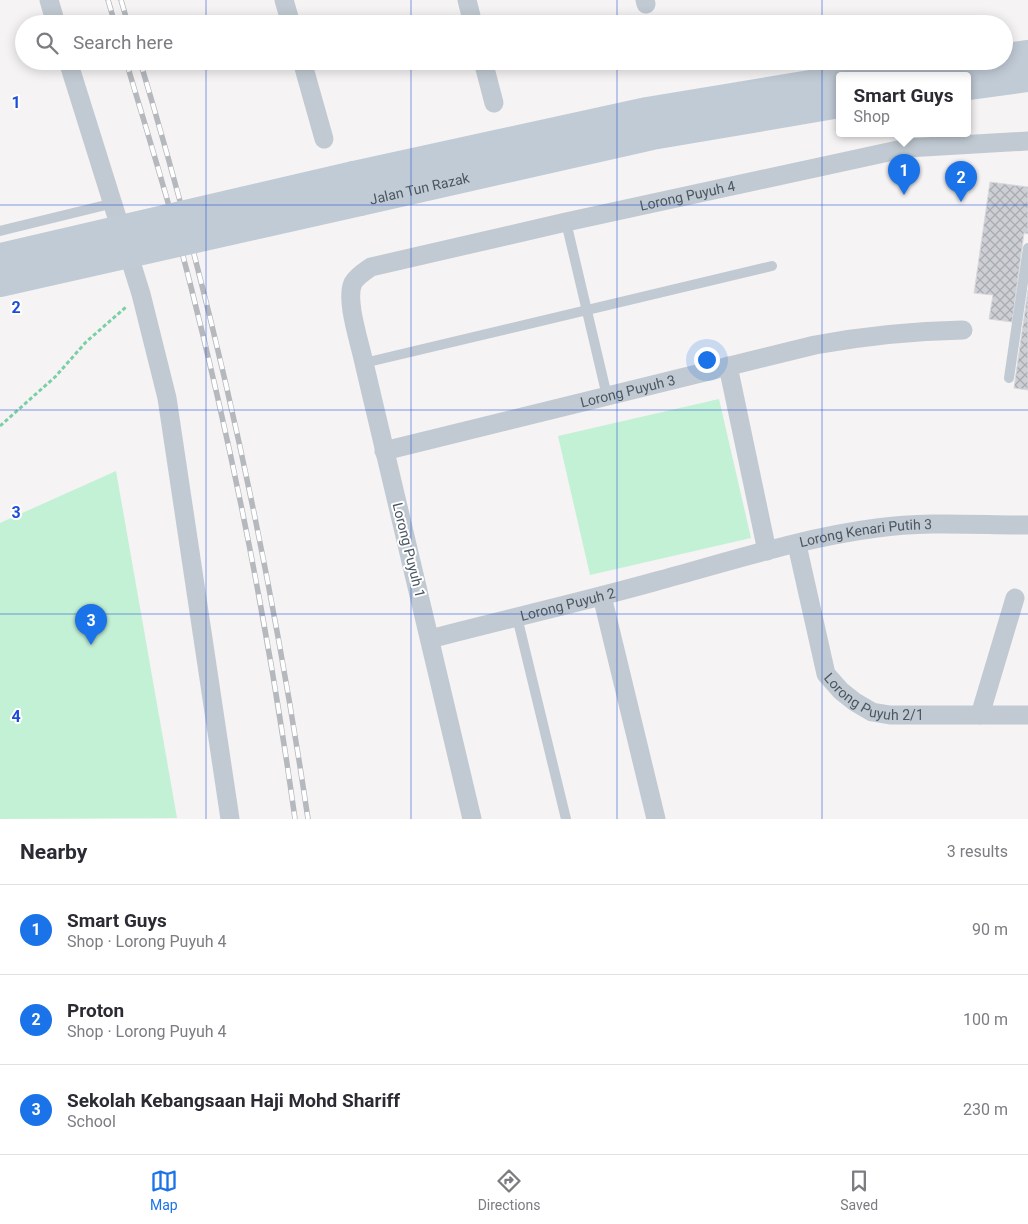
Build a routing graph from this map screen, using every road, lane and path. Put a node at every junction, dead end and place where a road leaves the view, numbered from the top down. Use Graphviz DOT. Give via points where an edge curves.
graph roads {
  1 [pos="49,0"];
  2 [pos="284,0"];
  3 [pos="467,0"];
  4 [pos="53,15"];
  5 [pos="288,15"];
  6 [pos="471,15"];
  7 [pos="1028,54"];
  8 [pos="1013,56"];
  9 [pos="71,70"];
  10 [pos="305,70"];
  11 [pos="485,70"];
  12 [pos="907,70"];
  13 [pos="893,72"];
  14 [pos="1028,78"];
  15 [pos="836,80"];
  16 [pos="971,86"];
  17 [pos="494,103"];
  18 [pos="836,105"];
  19 [pos="324,140"];
  20 [pos="1028,141"];
  21 [pos="114,203"];
  22 [pos="566,222"];
  23 [pos="0,231"];
  24 [pos="1028,248"];
  25 [pos="0,257"];
  26 [pos="772,266"];
  27 [pos="354,281"];
  28 [pos="0,283"];
  29 [pos="141,294"];
  30 [pos="586,310"];
  31 [pos="964,330"];
  32 [pos="364,362"];
  33 [pos="728,366"];
  34 [pos="1009,378"];
  35 [pos="608,396"];
  36 [pos="0,426"];
  37 [pos="384,451"];
  38 [pos="1028,525"];
  39 [pos="797,544"];
  40 [pos="767,551"];
  41 [pos="706,567"];
  42 [pos="602,596"];
  43 [pos="1015,598"];
  44 [pos="517,616"];
  45 [pos="430,638"];
  46 [pos="980,715"];
  47 [pos="1028,715"];
  48 [pos="230,819"];
  49 [pos="472,819"];
  50 [pos="566,819"];
  51 [pos="656,819"];
  1 -- 4 [label="street"];
  2 -- 5 [label="street"];
  3 -- 6 [label="street"];
  7 -- 8 [label="main road"];
  9 -- 21 [label="street"];
  10 -- 19 [label="street"];
  11 -- 17 [label="street"];
  12 -- 13 [label="main road"];
  14 -- 16 [label="main road"];
  15 -- 25 [label="main road, Jalan Tun Razak, bridge" via="647,111"];
  18 -- 28 [label="main road, Jalan Tun Razak, bridge" via="652,136"];
  20 -- 22 [label="street, Lorong Puyuh 4" via="907,148"];
  21 -- 23 [label="lane"];
  21 -- 29 [label="street"];
  22 -- 27 [label="street, Lorong Puyuh 4" via="370,267"];
  22 -- 30 [label="lane"];
  24 -- 34 [label="lane"];
  26 -- 30 [label="lane"];
  27 -- 32 [label="street, Lorong Puyuh 1" via="350,292"];
  29 -- 36 [label="path" via="86,342 55,377"];
  29 -- 48 [label="street" via="167,398"];
  30 -- 32 [label="lane"];
  30 -- 35 [label="lane"];
  31 -- 33 [label="street, Lorong Puyuh 3" via="857,337"];
  32 -- 37 [label="street, Lorong Puyuh 1"];
  33 -- 35 [label="street, Lorong Puyuh 3"];
  33 -- 40 [label="street"];
  35 -- 37 [label="street, Lorong Puyuh 3"];
  37 -- 45 [label="street, Lorong Puyuh 1"];
  38 -- 39 [label="street, Lorong Kenari Putih 3" via="877,528"];
  39 -- 40 [label="street, Lorong Kenari Putih 3"];
  39 -- 46 [label="street, Lorong Puyuh 2/1" via="826,674 841,692 872,712 890,715"];
  40 -- 41 [label="street, Lorong Kenari Putih 3"];
  41 -- 42 [label="street, Lorong Puyuh 2"];
  42 -- 44 [label="street, Lorong Puyuh 2"];
  42 -- 51 [label="street"];
  43 -- 46 [label="street"];
  44 -- 45 [label="street, Lorong Puyuh 2"];
  44 -- 50 [label="lane"];
  45 -- 49 [label="street, Lorong Puyuh 1"];
  46 -- 47 [label="street, Lorong Puyuh 2/1"];
}
